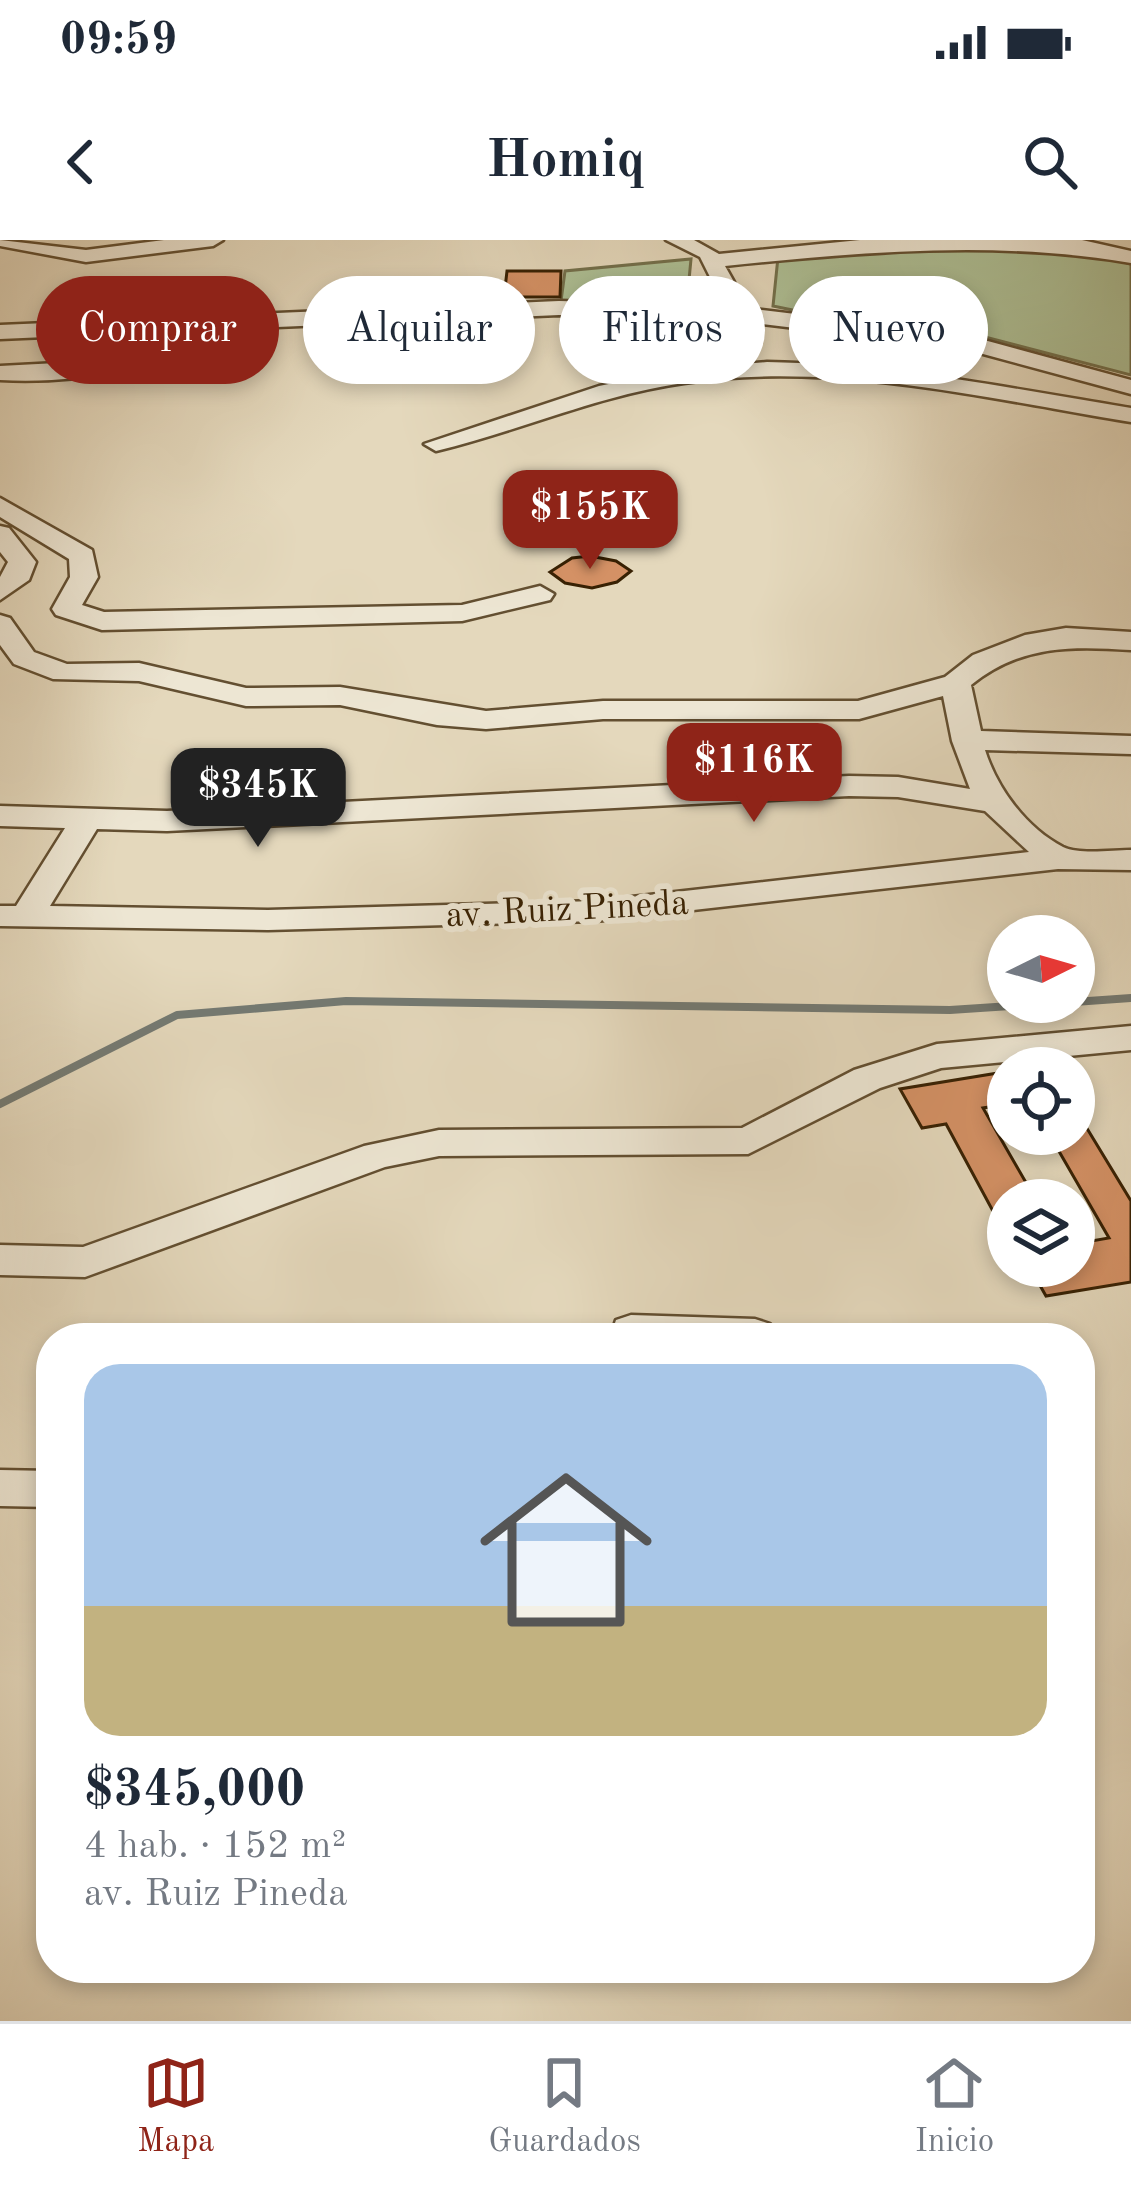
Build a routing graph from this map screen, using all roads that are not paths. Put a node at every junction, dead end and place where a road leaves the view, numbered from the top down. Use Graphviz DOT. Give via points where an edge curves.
graph roads {
  1 [pos="0,240"];
  2 [pos="213,240"];
  3 [pos="676,240"];
  4 [pos="1047,240"];
  5 [pos="1074,244"];
  6 [pos="1131,257"];
  7 [pos="712,260"];
  8 [pos="723,276"];
  9 [pos="559,308"];
  10 [pos="765,317"];
  11 [pos="279,323"];
  12 [pos="36,331"];
  13 [pos="0,332"];
  14 [pos="36,372"];
  15 [pos="0,373"];
  16 [pos="1131,387"];
  17 [pos="1131,415"];
  18 [pos="436,445"];
  19 [pos="0,506"];
  20 [pos="0,534"];
  21 [pos="0,592"];
  22 [pos="540,594"];
  23 [pos="0,624"];
  24 [pos="1131,641"];
  25 [pos="956,683"];
  26 [pos="967,741"];
  27 [pos="1131,746"];
  28 [pos="994,803"];
  29 [pos="0,816"];
  30 [pos="84,823"];
  31 [pos="1058,859"];
  32 [pos="1131,860"];
  33 [pos="13,917"];
  34 [pos="1131,1038"];
  35 [pos="0,1259"];
  36 [pos="0,1488"];
  37 [pos="36,1489"];
  1 -- 2 [label="street" via="86,256"];
  3 -- 7 [label="street"];
  4 -- 5 [label="street"];
  5 -- 6 [label="street"];
  5 -- 7 [label="street" via="882,244"];
  7 -- 8 [label="street"];
  9 -- 11 [label="street"];
  10 -- 16 [label="street" via="962,340"];
  12 -- 13 [label="street"];
  14 -- 15 [label="street"];
  17 -- 18 [label="street" via="945,381 762,369 635,386"];
  19 -- 22 [label="street" via="82,556 84,577 66,609 102,621 462,613"];
  20 -- 21 [label="street" via="22,562"];
  23 -- 25 [label="street" via="24,658 63,673 140,672 246,697 340,696 459,718 837,712"];
  24 -- 25 [label="street" via="1035,641 983,661"];
  25 -- 26 [label="street"];
  26 -- 27 [label="street"];
  26 -- 28 [label="street" via="972,770"];
  28 -- 30 [label="street" via="849,786"];
  28 -- 31 [label="street"];
  29 -- 30 [label="street"];
  30 -- 33 [label="street"];
  31 -- 32 [label="street, av. Ruiz Pineda"];
  31 -- 33 [label="street, av. Ruiz Pineda" via="596,911"];
  34 -- 35 [label="street" via="937,1056 867,1079 748,1141 439,1143 378,1155 85,1262"];
  36 -- 37 [label="street"];
}
